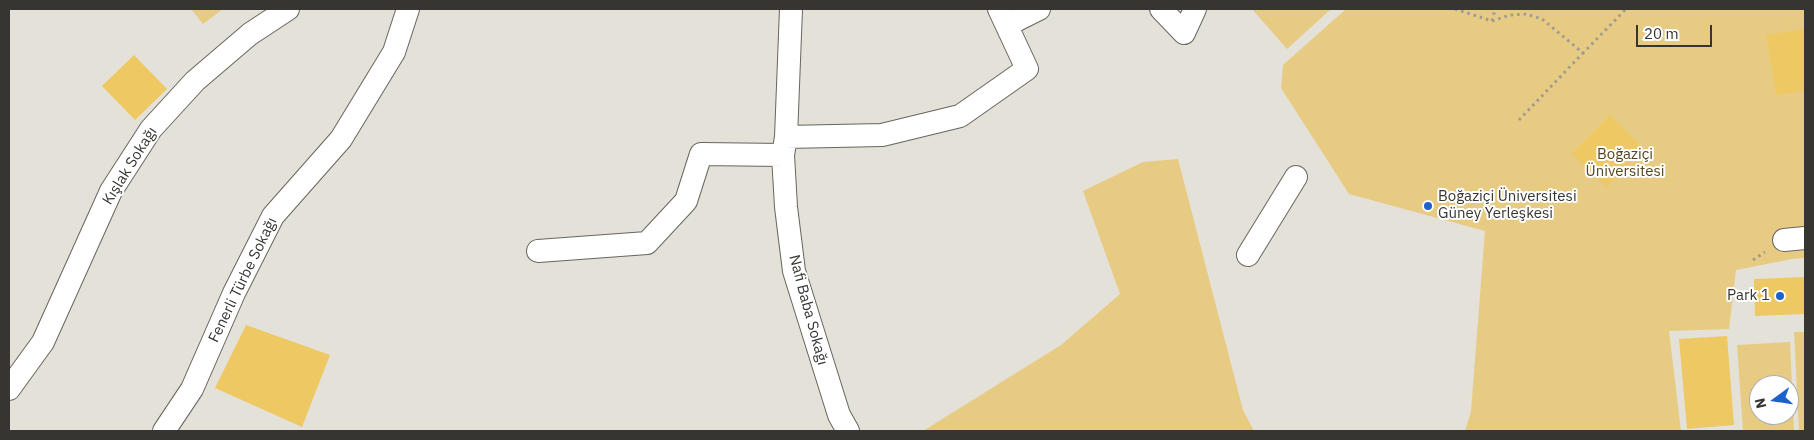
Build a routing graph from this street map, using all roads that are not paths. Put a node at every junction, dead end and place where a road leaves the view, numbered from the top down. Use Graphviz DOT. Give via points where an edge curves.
graph roads {
  1 [pos="288,9"];
  2 [pos="408,9"];
  3 [pos="791,9"];
  4 [pos="1039,9"];
  5 [pos="1161,9"];
  6 [pos="1195,9"];
  7 [pos="1003,17"];
  8 [pos="785,146"];
  9 [pos="1296,177"];
  10 [pos="538,251"];
  11 [pos="1248,255"];
  12 [pos="9,389"];
  13 [pos="164,431"];
  14 [pos="848,431"];
  1 -- 12 [label="street, Kışlak Sokağı" via="250,34 195,81 151,129 111,191 43,342"];
  2 -- 13 [label="street, Fenerli Türbe Sokağı" via="394,52 341,139 273,216 192,388"];
  3 -- 8 [label="street, Nafi Baba Sokağı"];
  4 -- 7 [label="street"];
  5 -- 6 [label="street" via="1184,34"];
  7 -- 8 [label="street" via="1027,69 960,116 882,135"];
  8 -- 10 [label="street" via="701,154 686,201 648,243"];
  8 -- 14 [label="street, Nafi Baba Sokağı" via="786,207 794,271 838,415"];
  9 -- 11 [label="street"];
}
